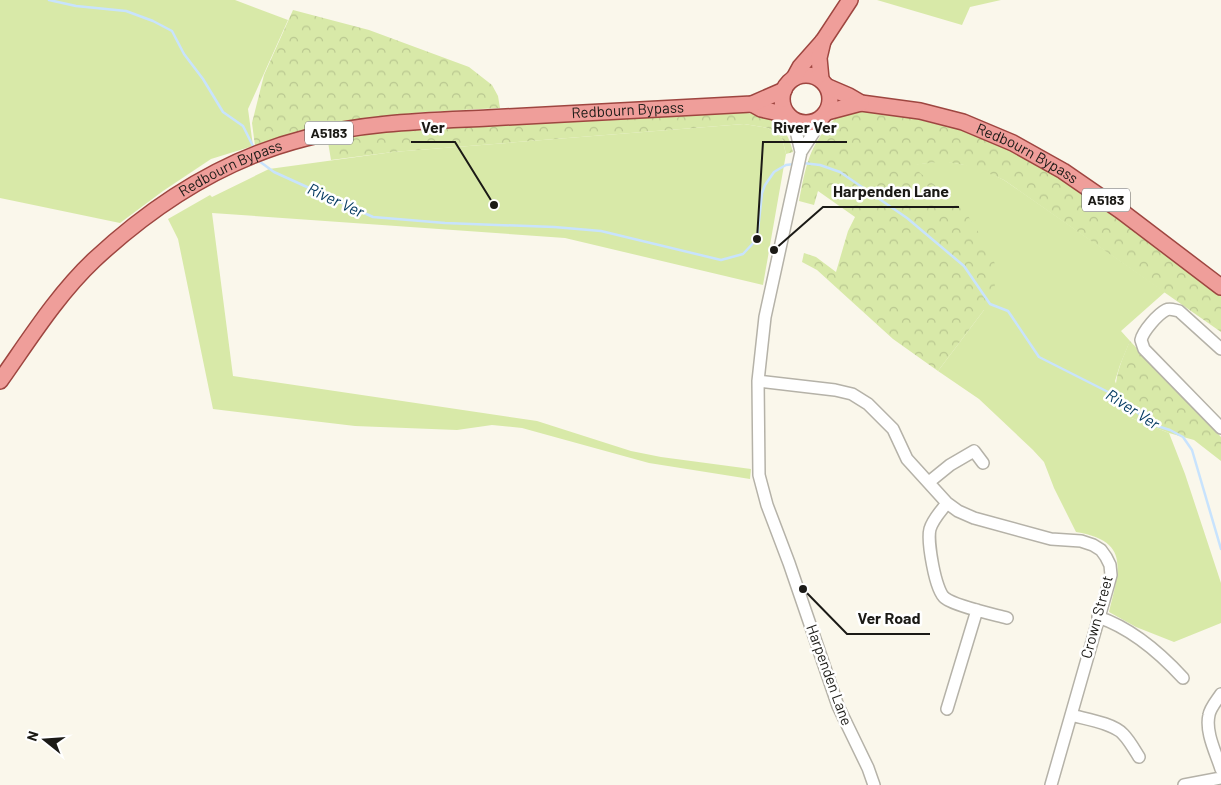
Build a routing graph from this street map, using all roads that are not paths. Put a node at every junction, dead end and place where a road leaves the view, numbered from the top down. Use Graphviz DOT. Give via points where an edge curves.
graph roads {
  1 [pos="850,0"];
  2 [pos="823,41"];
  3 [pos="794,78"];
  4 [pos="824,83"];
  5 [pos="784,90"];
  6 [pos="861,103"];
  7 [pos="752,104"];
  8 [pos="789,116"];
  9 [pos="822,116"];
  10 [pos="799,156"];
  11 [pos="1221,287"];
  12 [pos="1221,349"];
  13 [pos="0,381"];
  14 [pos="758,381"];
  15 [pos="1221,428"];
  16 [pos="983,463"];
  17 [pos="929,482"];
  18 [pos="947,503"];
  19 [pos="977,610"];
  20 [pos="1098,617"];
  21 [pos="1007,618"];
  22 [pos="1183,678"];
  23 [pos="1221,694"];
  24 [pos="947,709"];
  25 [pos="1071,715"];
  26 [pos="1139,757"];
  27 [pos="1221,769"];
  28 [pos="1221,778"];
  29 [pos="874,785"];
  30 [pos="1051,785"];
  31 [pos="1184,785"];
  1 -- 2 [label="main road"];
  2 -- 3 [label="main road"];
  2 -- 4 [label="main road" via="819,58"];
  3 -- 4 [label="main road" via="806,74"];
  3 -- 5 [label="main road"];
  4 -- 6 [label="main road, Redbourn Bypass / A5183"];
  4 -- 9 [label="main road" via="831,100"];
  5 -- 7 [label="main road, Redbourn Bypass / A5183"];
  5 -- 8 [label="main road" via="782,101"];
  6 -- 9 [label="main road, Redbourn Bypass / A5183"];
  6 -- 11 [label="main road, Redbourn Bypass / A5183" via="934,114 1013,143 1098,194"];
  7 -- 8 [label="main road, Redbourn Bypass / A5183"];
  7 -- 13 [label="main road, Redbourn Bypass / A5183" via="359,127 269,149 187,188 128,229 66,290"];
  8 -- 9 [label="main road" via="806,123"];
  8 -- 10 [label="street, Harpenden Lane" via="796,131"];
  9 -- 10 [label="street, Harpenden Lane"];
  10 -- 14 [label="street, Harpenden Lane" via="765,317"];
  12 -- 15 [label="street" via="1173,309 1164,311 1146,329 1141,340 1144,349"];
  14 -- 17 [label="street, Crown Street" via="852,394 868,404 893,429 907,459"];
  14 -- 29 [label="street, Harpenden Lane" via="759,474 767,505 838,706"];
  16 -- 17 [label="street" via="974,451"];
  17 -- 18 [label="street, Crown Street"];
  18 -- 19 [label="street" via="930,531 936,582 946,599"];
  18 -- 20 [label="street, Crown Street" via="974,518 1051,539 1085,542 1101,550 1110,565 1111,574"];
  19 -- 21 [label="street"];
  19 -- 24 [label="street"];
  20 -- 22 [label="street" via="1110,620 1153,649"];
  20 -- 25 [label="street, Crown Street"];
  23 -- 27 [label="street" via="1208,715 1208,730"];
  25 -- 26 [label="street" via="1118,730"];
  25 -- 30 [label="street, Crown Street"];
  28 -- 31 [label="street"];
}
